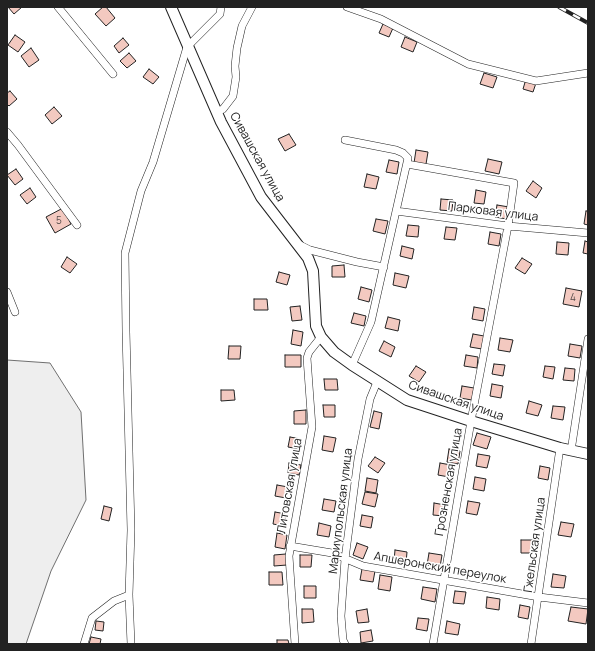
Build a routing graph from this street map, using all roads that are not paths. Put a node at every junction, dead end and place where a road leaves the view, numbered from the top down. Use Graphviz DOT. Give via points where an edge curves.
graph roads {
  1 [pos="58,7"];
  2 [pos="171,7"];
  3 [pos="221,7"];
  4 [pos="252,7"];
  5 [pos="351,8"];
  6 [pos="66,10"];
  7 [pos="187,46"];
  8 [pos="588,73"];
  9 [pos="113,74"];
  10 [pos="217,112"];
  11 [pos="7,132"];
  12 [pos="345,140"];
  13 [pos="407,164"];
  14 [pos="396,211"];
  15 [pos="77,225"];
  16 [pos="508,226"];
  17 [pos="588,233"];
  18 [pos="298,244"];
  19 [pos="384,267"];
  20 [pos="7,292"];
  21 [pos="15,312"];
  22 [pos="320,337"];
  23 [pos="588,339"];
  24 [pos="352,365"];
  25 [pos="377,382"];
  26 [pos="471,421"];
  27 [pos="560,448"];
  28 [pos="571,451"];
  29 [pos="588,454"];
  30 [pos="290,546"];
  31 [pos="345,559"];
  32 [pos="444,580"];
  33 [pos="129,595"];
  34 [pos="539,597"];
  35 [pos="588,603"];
  36 [pos="84,644"];
  37 [pos="130,644"];
  38 [pos="294,644"];
  39 [pos="345,644"];
  40 [pos="433,644"];
  41 [pos="531,644"];
  1 -- 6 [label="street"];
  2 -- 7 [label="street, Сивашская улица"];
  3 -- 7 [label="street" via="220,14"];
  4 -- 10 [label="street" via="242,26 237,48 233,96 223,109"];
  5 -- 8 [label="street" via="381,19 468,64 536,80"];
  6 -- 9 [label="street"];
  7 -- 10 [label="street, Сивашская улица"];
  7 -- 33 [label="street" via="153,162 141,191 125,253 131,530"];
  10 -- 18 [label="street, Сивашская улица" via="262,197"];
  11 -- 15 [label="street"];
  12 -- 13 [label="street" via="396,150 408,158"];
  13 -- 14 [label="street"];
  13 -- 16 [label="street, Грозненская улица" via="514,183"];
  14 -- 16 [label="street, Парковая улица"];
  14 -- 19 [label="street"];
  16 -- 17 [label="street, Парковая улица"];
  16 -- 26 [label="street, Грозненская улица"];
  18 -- 19 [label="street" via="310,250"];
  18 -- 22 [label="street, Сивашская улица" via="313,271 316,326"];
  19 -- 24 [label="street" via="371,322"];
  20 -- 21 [label="street"];
  22 -- 24 [label="street, Сивашская улица" via="334,352"];
  22 -- 30 [label="street, Литовская улица" via="307,358 312,427"];
  23 -- 28 [label="street"];
  24 -- 25 [label="street, Сивашская улица"];
  25 -- 26 [label="street, Сивашская улица" via="407,400"];
  25 -- 31 [label="street, Мариупольская улица" via="370,399 359,452"];
  26 -- 27 [label="street, Сивашская улица"];
  26 -- 32 [label="street, Грозненская улица"];
  27 -- 28 [label="street, Сивашская улица"];
  27 -- 34 [label="street, Гжельская улица"];
  28 -- 29 [label="street, Сивашская улица"];
  30 -- 31 [label="street, Апшеронский переулок" via="332,553"];
  30 -- 38 [label="street, Литовская улица"];
  31 -- 32 [label="street, Апшеронский переулок" via="363,566"];
  31 -- 39 [label="street, Мариупольская улица" via="341,616"];
  32 -- 34 [label="street, Апшеронский переулок"];
  32 -- 40 [label="street, Грозненская улица"];
  33 -- 36 [label="street" via="114,601 92,618"];
  33 -- 37 [label="street"];
  34 -- 35 [label="street, Апшеронский переулок"];
  34 -- 41 [label="street, Гжельская улица"];
}
